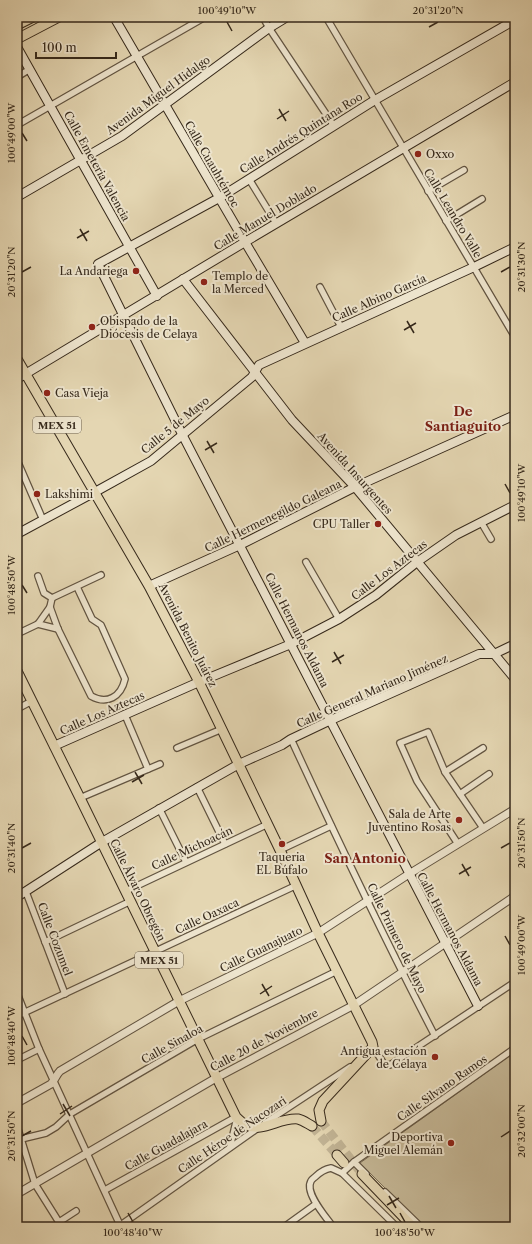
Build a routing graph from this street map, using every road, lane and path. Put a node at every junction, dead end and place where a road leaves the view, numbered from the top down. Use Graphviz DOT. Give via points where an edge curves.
graph roads {
  1 [pos="33,17"];
  2 [pos="59,17"];
  3 [pos="114,17"];
  4 [pos="205,17"];
  5 [pos="263,17"];
  6 [pos="287,17"];
  7 [pos="326,17"];
  8 [pos="515,20"];
  9 [pos="17,25"];
  10 [pos="269,28"];
  11 [pos="17,39"];
  12 [pos="17,47"];
  13 [pos="136,57"];
  14 [pos="30,69"];
  15 [pos="17,77"];
  16 [pos="515,82"];
  17 [pos="375,100"];
  18 [pos="164,105"];
  19 [pos="51,106"];
  20 [pos="17,125"];
  21 [pos="334,126"];
  22 [pos="403,148"];
  23 [pos="80,160"];
  24 [pos="464,170"];
  25 [pos="249,179"];
  26 [pos="428,191"];
  27 [pos="17,197"];
  28 [pos="219,198"];
  29 [pos="482,199"];
  30 [pos="446,221"];
  31 [pos="276,223"];
  32 [pos="245,242"];
  33 [pos="515,247"];
  34 [pos="129,248"];
  35 [pos="98,264"];
  36 [pos="474,267"];
  37 [pos="183,279"];
  38 [pos="320,287"];
  39 [pos="157,296"];
  40 [pos="123,315"];
  41 [pos="341,327"];
  42 [pos="515,337"];
  43 [pos="305,343"];
  44 [pos="17,358"];
  45 [pos="255,371"];
  46 [pos="27,374"];
  47 [pos="17,379"];
  48 [pos="515,415"];
  49 [pos="182,434"];
  50 [pos="17,460"];
  51 [pos="19,470"];
  52 [pos="355,488"];
  53 [pos="96,492"];
  54 [pos="515,505"];
  55 [pos="43,520"];
  56 [pos="481,522"];
  57 [pos="17,534"];
  58 [pos="491,539"];
  59 [pos="240,545"];
  60 [pos="306,562"];
  61 [pos="417,562"];
  62 [pos="38,576"];
  63 [pos="101,576"];
  64 [pos="149,586"];
  65 [pos="77,587"];
  66 [pos="52,598"];
  67 [pos="50,607"];
  68 [pos="338,619"];
  69 [pos="38,624"];
  70 [pos="58,629"];
  71 [pos="17,634"];
  72 [pos="291,644"];
  73 [pos="515,644"];
  74 [pos="494,654"];
  75 [pos="17,671"];
  76 [pos="515,679"];
  77 [pos="199,682"];
  78 [pos="32,701"];
  79 [pos="17,709"];
  80 [pos="125,715"];
  81 [pos="331,720"];
  82 [pos="222,729"];
  83 [pos="291,739"];
  84 [pos="54,746"];
  85 [pos="177,748"];
  86 [pos="483,748"];
  87 [pos="160,764"];
  88 [pos="239,764"];
  89 [pos="148,769"];
  90 [pos="445,772"];
  91 [pos="489,774"];
  92 [pos="197,787"];
  93 [pos="460,794"];
  94 [pos="80,798"];
  95 [pos="159,808"];
  96 [pos="515,809"];
  97 [pos="268,824"];
  98 [pos="332,826"];
  99 [pos="483,828"];
  100 [pos="102,842"];
  101 [pos="225,844"];
  102 [pos="458,844"];
  103 [pos="280,850"];
  104 [pos="186,862"];
  105 [pos="409,874"];
  106 [pos="297,885"];
  107 [pos="126,891"];
  108 [pos="26,892"];
  109 [pos="515,896"];
  110 [pos="17,897"];
  111 [pos="131,901"];
  112 [pos="367,901"];
  113 [pos="318,933"];
  114 [pos="46,942"];
  115 [pos="445,943"];
  116 [pos="155,952"];
  117 [pos="337,971"];
  118 [pos="402,972"];
  119 [pos="515,982"];
  120 [pos="17,993"];
  121 [pos="65,994"];
  122 [pos="179,1001"];
  123 [pos="354,1005"];
  124 [pos="478,1006"];
  125 [pos="25,1013"];
  126 [pos="17,1016"];
  127 [pos="435,1036"];
  128 [pos="198,1040"];
  129 [pos="373,1047"];
  130 [pos="515,1048"];
  131 [pos="40,1049"];
  132 [pos="17,1060"];
  133 [pos="359,1061"];
  134 [pos="216,1078"];
  135 [pos="54,1081"];
  136 [pos="17,1104"];
  137 [pos="70,1114"];
  138 [pos="237,1117"];
  139 [pos="321,1121"];
  140 [pos="17,1126"];
  141 [pos="312,1126"];
  142 [pos="259,1127"];
  143 [pos="21,1139"];
  144 [pos="230,1147"];
  145 [pos="88,1153"];
  146 [pos="337,1155"];
  147 [pos="354,1162"];
  148 [pos="344,1163"];
  149 [pos="342,1173"];
  150 [pos="35,1184"];
  151 [pos="105,1190"];
  152 [pos="17,1194"];
  153 [pos="316,1204"];
  154 [pos="76,1211"];
  155 [pos="60,1224"];
  156 [pos="119,1226"];
  157 [pos="285,1227"];
  158 [pos="333,1227"];
  159 [pos="397,1227"];
  160 [pos="404,1227"];
  161 [pos="413,1227"];
  162 [pos="421,1227"];
  1 -- 9 [label="main road"];
  2 -- 11 [label="main road"];
  3 -- 13 [label="main road, Calle Cuauhtémoc"];
  4 -- 13 [label="street"];
  5 -- 10 [label="street"];
  6 -- 10 [label="main road, Avenida Miguel Hidalgo"];
  7 -- 17 [label="street, Calle Leandro Valle"];
  8 -- 17 [label="main road, Calle Andrés Quintana Roo"];
  10 -- 18 [label="main road, Avenida Miguel Hidalgo"];
  10 -- 21 [label="street"];
  12 -- 14 [label="main road, Calle Emeteria Valencia"];
  13 -- 18 [label="main road, Calle Cuauhtémoc"];
  13 -- 19 [label="street"];
  14 -- 15 [label="street"];
  14 -- 19 [label="main road, Calle Emeteria Valencia"];
  16 -- 22 [label="main road, Calle Manuel Doblado"];
  17 -- 21 [label="main road, Calle Andrés Quintana Roo"];
  17 -- 22 [label="street, Calle Leandro Valle"];
  18 -- 23 [label="main road, Avenida Miguel Hidalgo" via="122,136"];
  18 -- 28 [label="main road, Calle Cuauhtémoc"];
  19 -- 20 [label="street"];
  19 -- 23 [label="main road, Calle Emeteria Valencia"];
  21 -- 25 [label="main road, Calle Andrés Quintana Roo"];
  22 -- 26 [label="street, Calle Leandro Valle"];
  22 -- 31 [label="main road, Calle Manuel Doblado"];
  23 -- 27 [label="main road, Avenida Miguel Hidalgo"];
  23 -- 34 [label="main road, Calle Emeteria Valencia"];
  24 -- 26 [label="street"];
  25 -- 28 [label="main road, Calle Andrés Quintana Roo"];
  25 -- 31 [label="street"];
  26 -- 30 [label="street, Calle Leandro Valle"];
  28 -- 32 [label="main road, Calle Cuauhtémoc"];
  28 -- 34 [label="main road, Calle Andrés Quintana Roo"];
  29 -- 30 [label="street"];
  30 -- 36 [label="street, Calle Leandro Valle"];
  31 -- 32 [label="main road, Calle Manuel Doblado"];
  32 -- 37 [label="main road, Calle Manuel Doblado"];
  32 -- 43 [label="main road, Calle Cuauhtémoc"];
  33 -- 36 [label="main road, Calle Albino García"];
  34 -- 35 [label="main road, Calle Andrés Quintana Roo"];
  34 -- 39 [label="main road, Calle Emeteria Valencia"];
  35 -- 40 [label="main road, Calle Hermanos Aldama"];
  36 -- 41 [label="main road, Calle Albino García"];
  36 -- 42 [label="street, Calle Leandro Valle"];
  37 -- 39 [label="main road, Calle Manuel Doblado"];
  37 -- 45 [label="main road, Avenida Insurgentes"];
  38 -- 41 [label="street"];
  39 -- 40 [label="main road, Calle Manuel Doblado"];
  40 -- 46 [label="main road, Calle Manuel Doblado"];
  40 -- 49 [label="main road, Calle Hermanos Aldama"];
  41 -- 43 [label="main road, Calle Albino García"];
  43 -- 45 [label="main road, Calle Albino García" via="259,365"];
  44 -- 46 [label="main road, Avenida Benito Juárez / MEX 51"];
  45 -- 49 [label="main road, Calle 5 de Mayo" via="252,377"];
  45 -- 52 [label="main road, Avenida Insurgentes" via="292,420"];
  46 -- 47 [label="main road, Calle Manuel Doblado"];
  46 -- 53 [label="main road, Avenida Benito Juárez / MEX 51"];
  48 -- 52 [label="main road, Calle Hermenegildo Galeana"];
  49 -- 53 [label="main road, Calle 5 de Mayo" via="151,460"];
  49 -- 59 [label="main road, Calle Hermanos Aldama"];
  50 -- 51 [label="street"];
  51 -- 55 [label="street"];
  52 -- 59 [label="main road, Calle Hermenegildo Galeana"];
  52 -- 61 [label="main road, Avenida Insurgentes"];
  53 -- 55 [label="main road, Calle 5 de Mayo"];
  53 -- 64 [label="main road, Avenida Benito Juárez"];
  54 -- 56 [label="main road, Calle Los Aztecas"];
  55 -- 57 [label="main road, Calle 5 de Mayo"];
  56 -- 58 [label="street"];
  56 -- 61 [label="main road, Calle Los Aztecas" via="456,535"];
  59 -- 64 [label="main road, Calle Hermenegildo Galeana"];
  59 -- 72 [label="main road, Calle Hermanos Aldama"];
  60 -- 68 [label="street"];
  61 -- 68 [label="main road, Calle Los Aztecas" via="376,595"];
  61 -- 74 [label="main road, Avenida Insurgentes"];
  62 -- 66 [label="street" via="44,593"];
  63 -- 65 [label="street"];
  64 -- 77 [label="main road, Avenida Benito Juárez"];
  65 -- 66 [label="street"];
  65 -- 70 [label="street" via="92,619 101,625 124,679 123,687 118,693 105,701 91,696"];
  66 -- 67 [label="street"];
  67 -- 69 [label="street"];
  67 -- 70 [label="street"];
  68 -- 72 [label="main road, Calle Los Aztecas"];
  69 -- 70 [label="street"];
  69 -- 71 [label="street"];
  72 -- 77 [label="main road, Calle Los Aztecas"];
  72 -- 81 [label="main road, Calle Hermanos Aldama"];
  73 -- 74 [label="main road, Calle General Mariano Jiménez"];
  74 -- 76 [label="main road, Avenida Insurgentes"];
  74 -- 81 [label="main road, Calle General Mariano Jiménez" via="479,654"];
  75 -- 78 [label="main road, Calle Álvaro Obregón / MEX 51"];
  77 -- 80 [label="main road, Calle Los Aztecas"];
  77 -- 82 [label="main road, Avenida Benito Juárez"];
  78 -- 79 [label="street"];
  78 -- 84 [label="main road, Calle Álvaro Obregón / MEX 51"];
  80 -- 84 [label="main road, Calle Los Aztecas"];
  80 -- 89 [label="street"];
  81 -- 83 [label="main road, Calle General Mariano Jiménez"];
  81 -- 105 [label="main road, Calle Hermanos Aldama"];
  82 -- 85 [label="street"];
  82 -- 88 [label="main road, Avenida Benito Juárez"];
  83 -- 88 [label="main road, Calle General Mariano Jiménez"];
  83 -- 98 [label="street, Calle Primero de Mayo"];
  84 -- 94 [label="main road, Calle Álvaro Obregón / MEX 51"];
  86 -- 90 [label="street"];
  87 -- 89 [label="street"];
  88 -- 92 [label="main road, Calle General Mariano Jiménez"];
  88 -- 97 [label="main road, Avenida Benito Juárez"];
  89 -- 94 [label="street"];
  90 -- 93 [label="street"];
  90 -- 102 [label="street" via="428,732 400,743 417,781"];
  91 -- 93 [label="street"];
  92 -- 95 [label="main road, Calle General Mariano Jiménez"];
  92 -- 101 [label="street"];
  93 -- 99 [label="street"];
  94 -- 100 [label="main road, Calle Álvaro Obregón / MEX 51"];
  95 -- 100 [label="main road, Calle General Mariano Jiménez"];
  95 -- 104 [label="street"];
  96 -- 99 [label="street, Calle Guanajuato"];
  97 -- 101 [label="street, Calle Michoacán"];
  97 -- 103 [label="main road, Avenida Benito Juárez"];
  98 -- 103 [label="street"];
  98 -- 112 [label="street, Calle Primero de Mayo"];
  99 -- 102 [label="street, Calle Guanajuato"];
  100 -- 107 [label="main road, Calle Álvaro Obregón / MEX 51"];
  100 -- 108 [label="main road, Calle General Mariano Jiménez"];
  101 -- 104 [label="street, Calle Michoacán"];
  102 -- 105 [label="street, Calle Guanajuato"];
  103 -- 106 [label="main road, Avenida Benito Juárez"];
  104 -- 107 [label="street, Calle Michoacán"];
  105 -- 112 [label="street, Calle Guanajuato"];
  105 -- 115 [label="main road, Calle Hermanos Aldama"];
  106 -- 113 [label="main road, Avenida Benito Juárez"];
  106 -- 116 [label="street, Calle Oaxaca"];
  107 -- 111 [label="main road, Calle Álvaro Obregón / MEX 51"];
  108 -- 110 [label="main road, Calle General Mariano Jiménez"];
  108 -- 114 [label="street, Calle Cozumel"];
  109 -- 115 [label="street, Calle 20 de Noviembre"];
  111 -- 114 [label="street"];
  111 -- 116 [label="main road, Calle Álvaro Obregón / MEX 51"];
  112 -- 113 [label="street, Calle Guanajuato"];
  112 -- 118 [label="street, Calle Primero de Mayo"];
  113 -- 117 [label="main road, Avenida Benito Juárez"];
  113 -- 122 [label="street, Calle Guanajuato"];
  114 -- 121 [label="street, Calle Cozumel"];
  115 -- 118 [label="street, Calle 20 de Noviembre"];
  115 -- 124 [label="main road, Calle Hermanos Aldama"];
  116 -- 121 [label="street, Calle Oaxaca"];
  116 -- 122 [label="main road, Calle Álvaro Obregón / MEX 51"];
  117 -- 123 [label="main road, Avenida Benito Juárez"];
  117 -- 128 [label="street, Calle Sinaloa"];
  118 -- 123 [label="street, Calle 20 de Noviembre"];
  118 -- 127 [label="street, Calle Primero de Mayo"];
  119 -- 124 [label="street"];
  120 -- 125 [label="street"];
  121 -- 125 [label="street, Calle Oaxaca"];
  122 -- 128 [label="main road, Calle Álvaro Obregón / MEX 51"];
  122 -- 135 [label="street, Calle Guanajuato" via="60,1071"];
  123 -- 129 [label="main road, Avenida Benito Juárez"];
  123 -- 134 [label="street, Calle 20 de Noviembre"];
  124 -- 127 [label="street"];
  125 -- 126 [label="street, Calle Oaxaca"];
  125 -- 131 [label="street"];
  127 -- 129 [label="street" via="390,1065 384,1064"];
  128 -- 134 [label="main road, Calle Álvaro Obregón / MEX 51"];
  128 -- 137 [label="street, Calle Sinaloa"];
  129 -- 133 [label="main road"];
  130 -- 147 [label="street, Calle Silvano Ramos"];
  131 -- 132 [label="street"];
  131 -- 135 [label="street"];
  133 -- 139 [label="main road" via="322,1101 319,1110"];
  133 -- 142 [label="street, Calle Héroe de Nacozari"];
  134 -- 138 [label="main road, Calle Álvaro Obregón"];
  134 -- 145 [label="street, Calle 20 de Noviembre"];
  135 -- 136 [label="street, Calle Guanajuato"];
  135 -- 137 [label="street"];
  137 -- 143 [label="street, Calle Sinaloa" via="46,1133"];
  137 -- 145 [label="street"];
  138 -- 142 [label="main road" via="244,1125"];
  138 -- 144 [label="street"];
  138 -- 151 [label="street, Calle Guadalajara"];
  140 -- 143 [label="street"];
  141 -- 142 [label="main road" via="299,1119"];
  142 -- 144 [label="street, Calle Héroe de Nacozari"];
  143 -- 150 [label="street"];
  144 -- 156 [label="street, Calle Héroe de Nacozari"];
  145 -- 150 [label="street, Calle 20 de Noviembre"];
  145 -- 151 [label="street"];
  146 -- 148 [label="main road"];
  147 -- 149 [label="street, Calle Silvano Ramos"];
  147 -- 162 [label="street"];
  149 -- 153 [label="street" via="327,1169 311,1181 310,1192"];
  149 -- 159 [label="street"];
  150 -- 152 [label="street, Calle 20 de Noviembre"];
  150 -- 155 [label="street"];
  151 -- 156 [label="street"];
  153 -- 157 [label="street"];
  153 -- 158 [label="street"];
  154 -- 155 [label="street"];
  160 -- 161 [label="main road" via="360,1176"];
}
